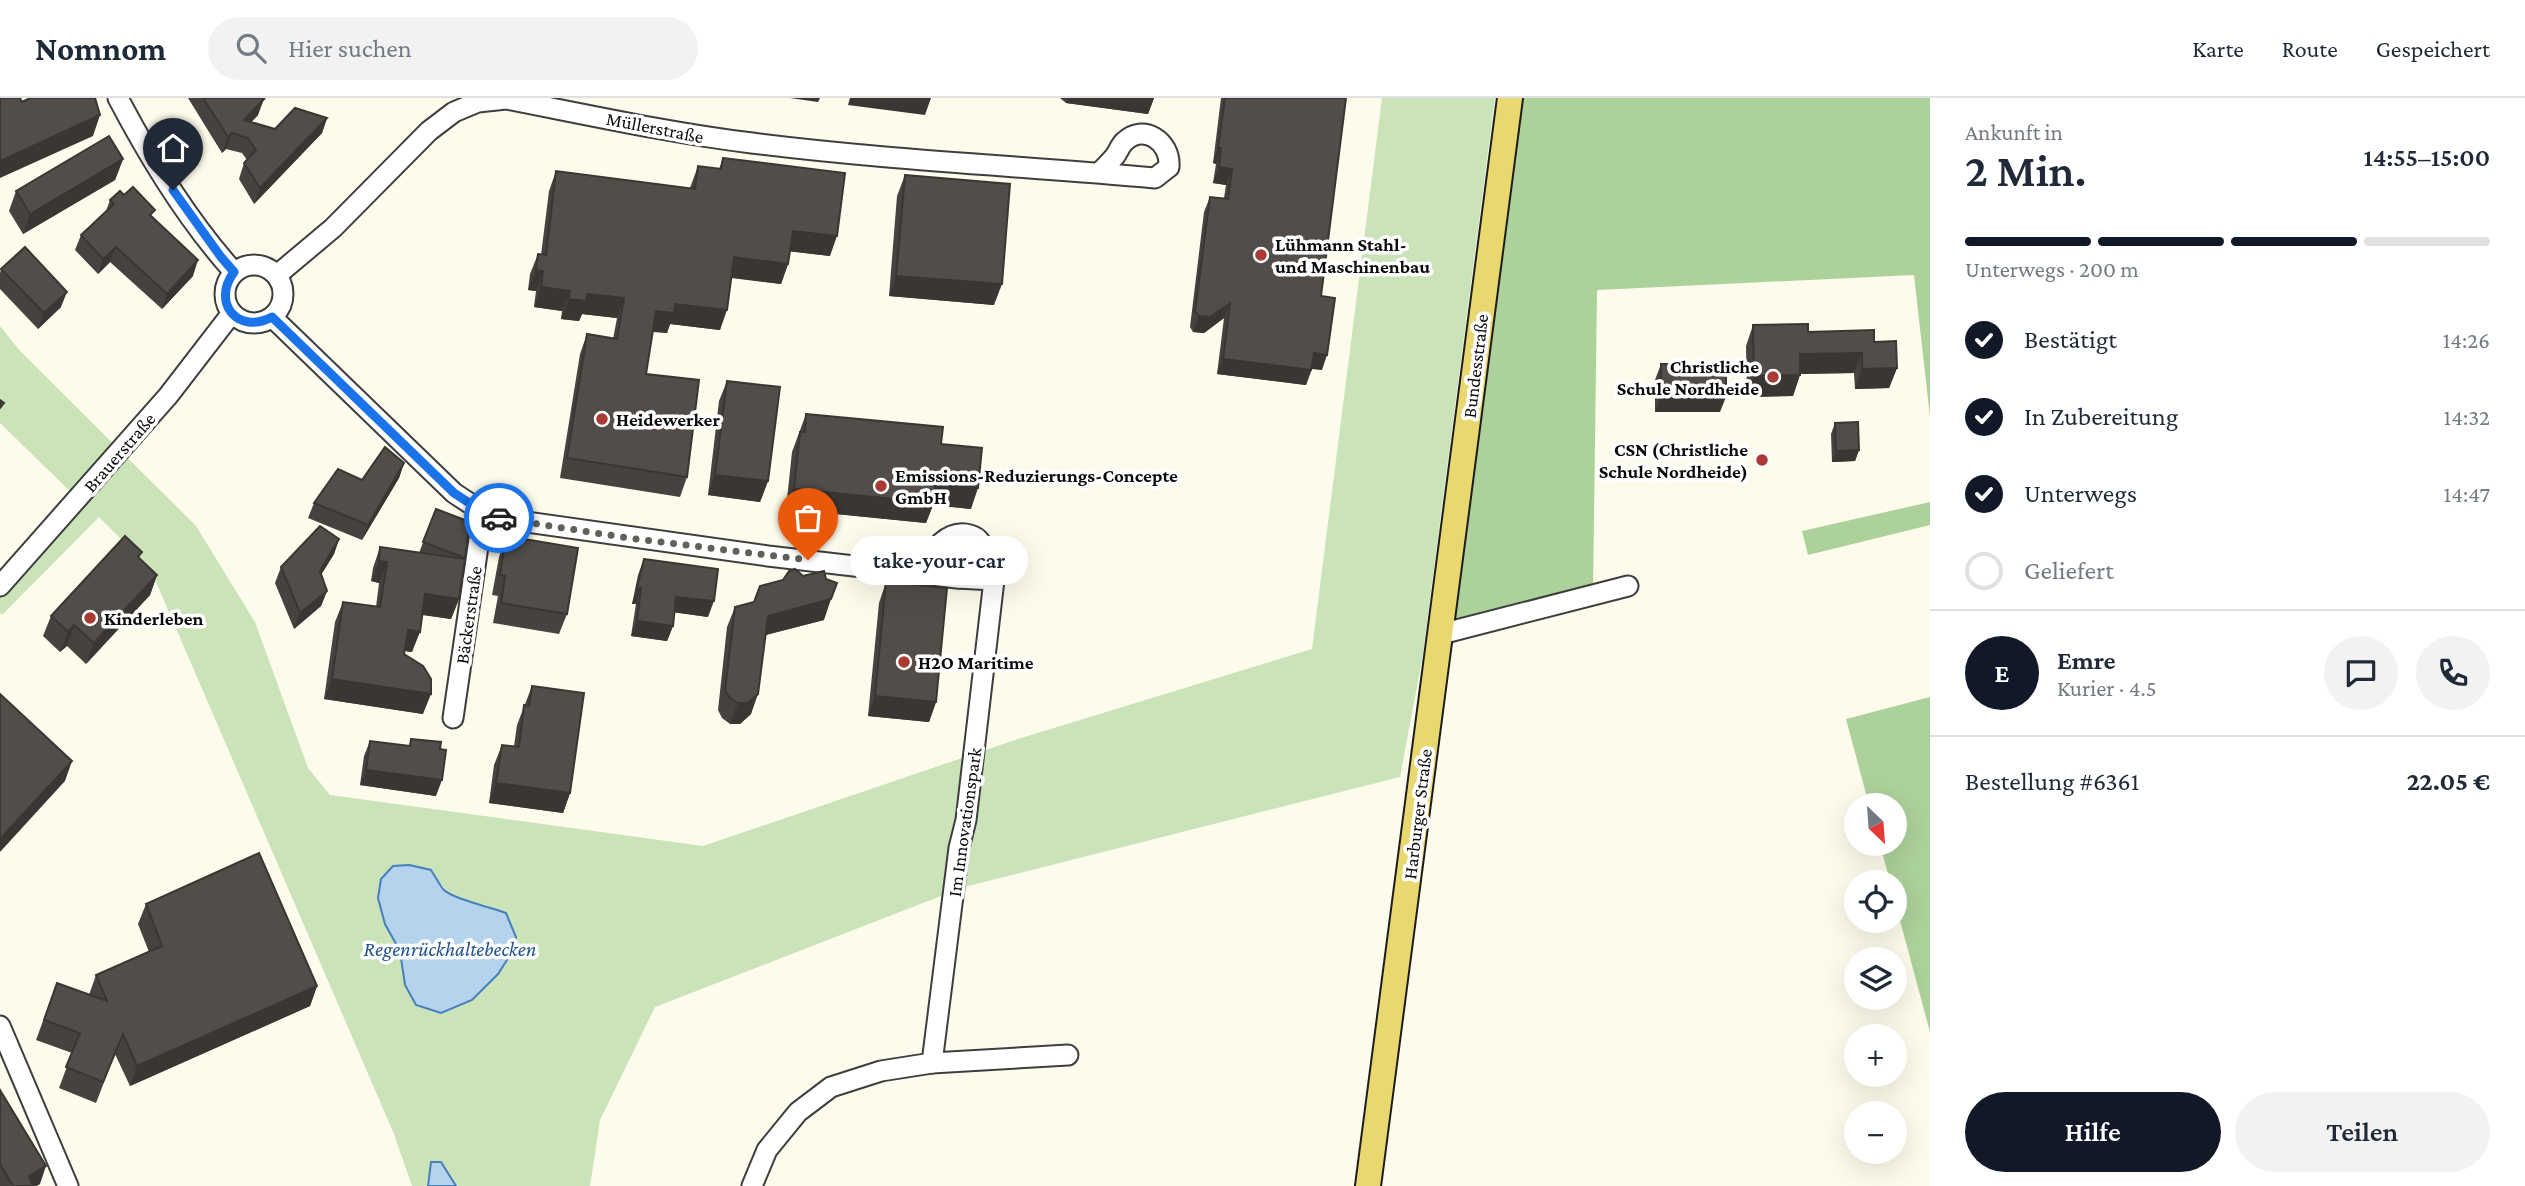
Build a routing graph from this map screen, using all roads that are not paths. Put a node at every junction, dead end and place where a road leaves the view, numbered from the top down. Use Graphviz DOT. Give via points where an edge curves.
graph roads {
  1 [pos="118,98"];
  2 [pos="1510,98"];
  3 [pos="1098,173"];
  4 [pos="234,272"];
  5 [pos="277,275"];
  6 [pos="232,313"];
  7 [pos="272,317"];
  8 [pos="483,512"];
  9 [pos="917,573"];
  10 [pos="957,578"];
  11 [pos="0,586"];
  12 [pos="1628,586"];
  13 [pos="1441,634"];
  14 [pos="453,718"];
  15 [pos="0,1026"];
  16 [pos="1068,1055"];
  17 [pos="932,1063"];
  18 [pos="68,1186"];
  19 [pos="752,1186"];
  20 [pos="1368,1186"];
  1 -- 4 [label="street" via="158,168"];
  2 -- 13 [label="main road, Bundesstraße"];
  3 -- 5 [label="street, Müllerstraße" via="754,143 506,99 478,102 454,112 429,131 332,228"];
  4 -- 5 [label="street" via="256,264"];
  4 -- 6 [label="street" via="224,292"];
  5 -- 7 [label="street" via="283,297"];
  6 -- 7 [label="street" via="252,323"];
  6 -- 11 [label="street, Brauerstraße" via="168,396"];
  7 -- 8 [label="street" via="454,493"];
  8 -- 9 [label="street" via="628,538"];
  8 -- 14 [label="street, Bäckerstraße"];
  9 -- 10 [label="street"];
  9 -- 10 [label="street" via="944,540 975,536 985,557 976,571"];
  10 -- 17 [label="street, Im Innovationspark" via="994,580"];
  12 -- 13 [label="street"];
  13 -- 20 [label="main road, Harburger Straße"];
  15 -- 18 [label="street"];
  16 -- 17 [label="street"];
  17 -- 19 [label="street" via="881,1071 831,1087 798,1112 767,1150"];
}
